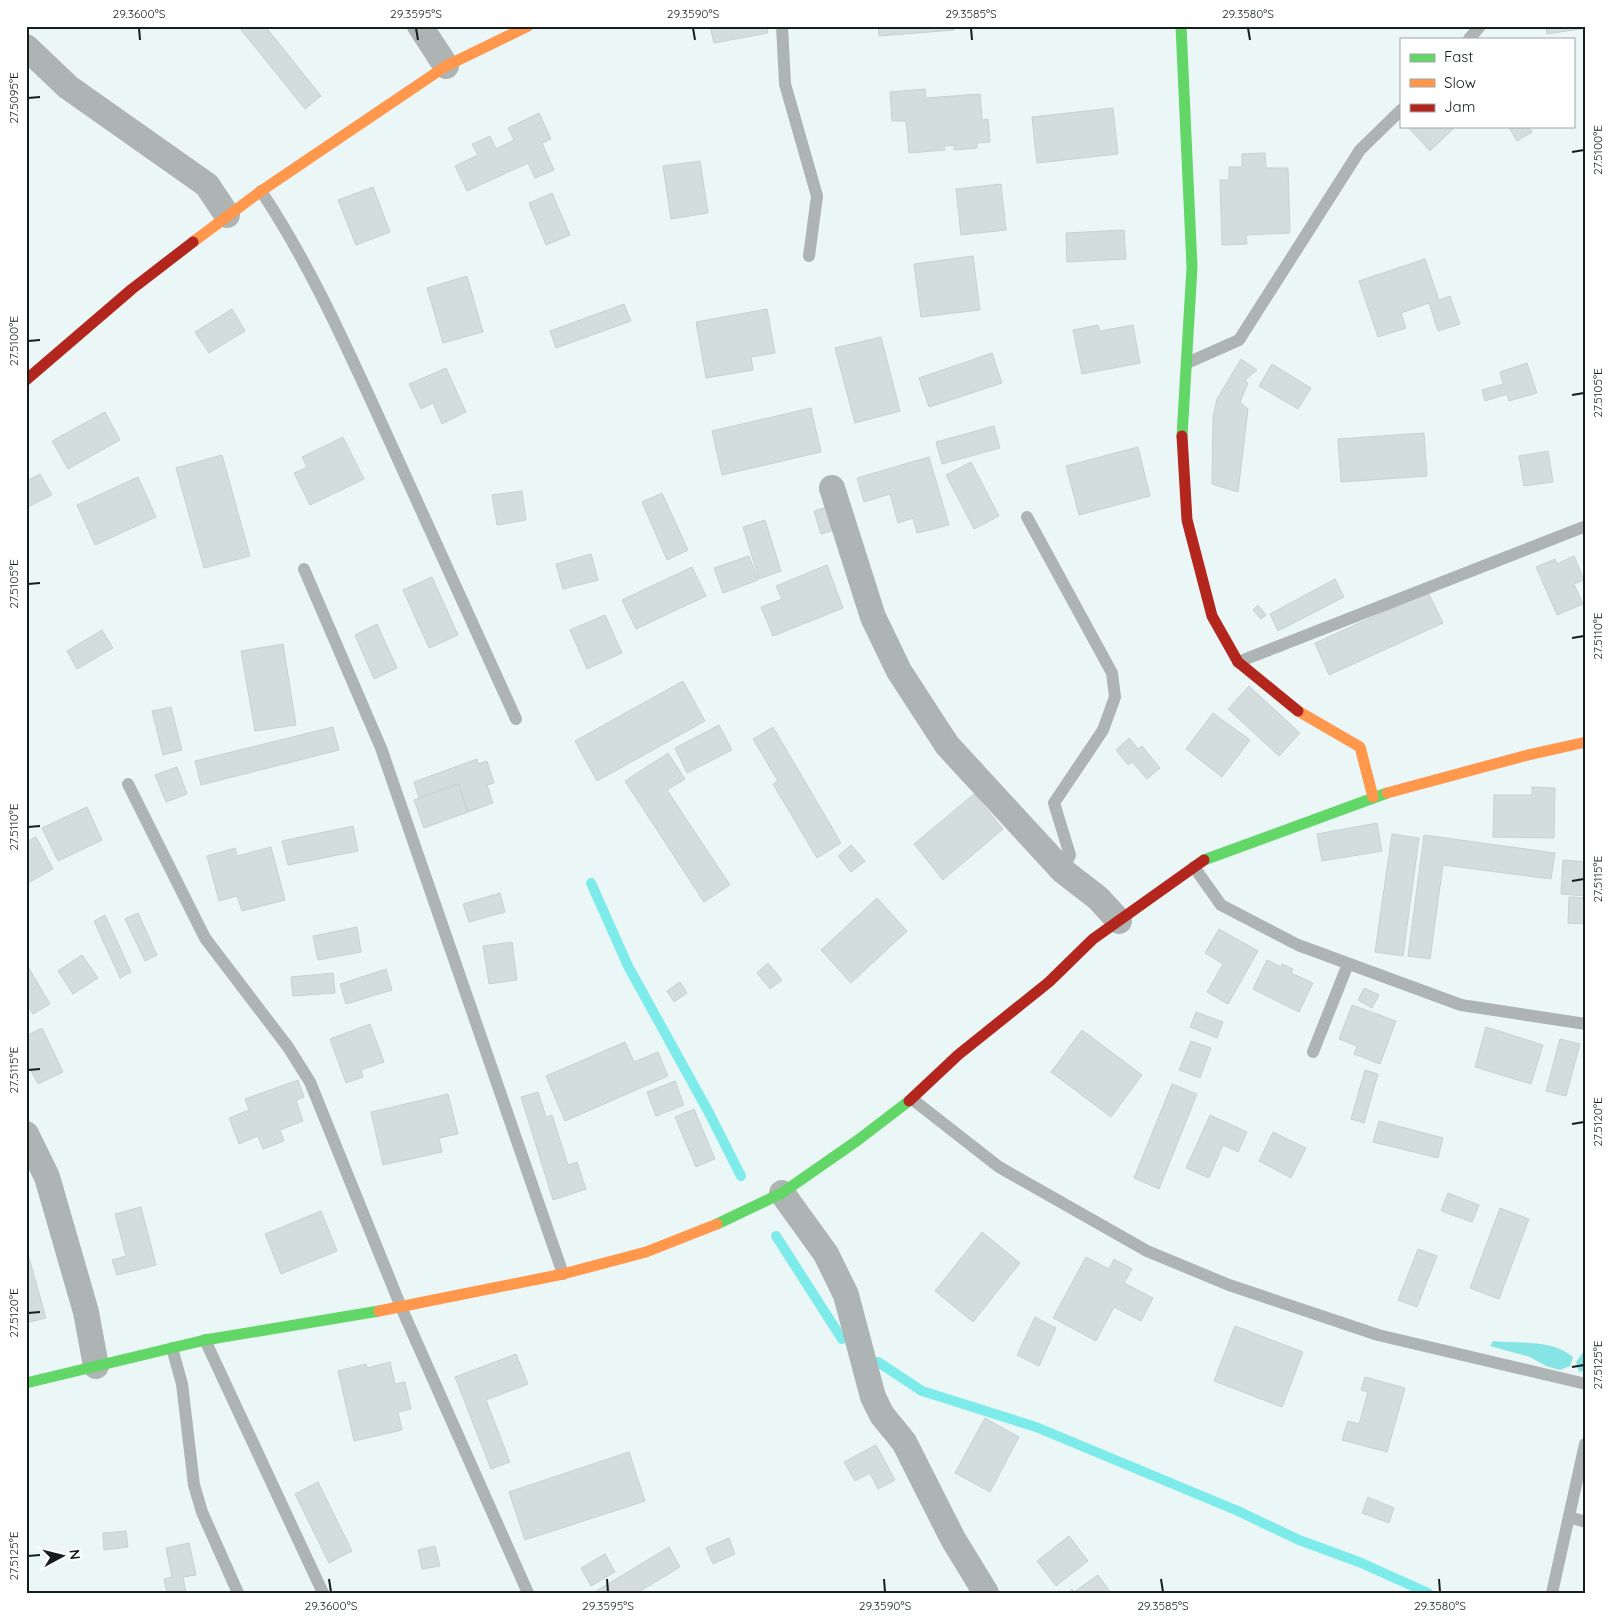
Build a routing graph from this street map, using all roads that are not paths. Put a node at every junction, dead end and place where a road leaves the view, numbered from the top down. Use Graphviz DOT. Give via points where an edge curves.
graph roads {
  1 [pos="420,26"];
  2 [pos="528,26"];
  3 [pos="782,26"];
  4 [pos="1181,26"];
  5 [pos="1480,26"];
  6 [pos="1470,38"];
  7 [pos="26,47"];
  8 [pos="446,66"];
  9 [pos="1400,111"];
  10 [pos="261,191"];
  11 [pos="227,215"];
  12 [pos="809,256"];
  13 [pos="1187,363"];
  14 [pos="26,380"];
  15 [pos="832,488"];
  16 [pos="1027,516"];
  17 [pos="1586,526"];
  18 [pos="304,569"];
  19 [pos="1238,662"];
  20 [pos="516,719"];
  21 [pos="1586,742"];
  22 [pos="128,784"];
  23 [pos="1373,797"];
  24 [pos="1194,867"];
  25 [pos="1063,871"];
  26 [pos="1119,921"];
  27 [pos="1348,964"];
  28 [pos="1586,1024"];
  29 [pos="1313,1052"];
  30 [pos="912,1099"];
  31 [pos="26,1134"];
  32 [pos="782,1193"];
  33 [pos="563,1274"];
  34 [pos="401,1307"];
  35 [pos="205,1340"];
  36 [pos="172,1348"];
  37 [pos="96,1366"];
  38 [pos="26,1383"];
  39 [pos="1586,1384"];
  40 [pos="1585,1442"];
  41 [pos="1569,1517"];
  42 [pos="1586,1522"];
  43 [pos="238,1593"];
  44 [pos="323,1593"];
  45 [pos="528,1593"];
  46 [pos="986,1593"];
  47 [pos="1552,1593"];
  1 -- 8 [label="street"];
  2 -- 8 [label="main road"];
  3 -- 12 [label="lane" via="785,84 817,196"];
  4 -- 13 [label="main road" via="1192,267"];
  5 -- 6 [label="lane"];
  7 -- 11 [label="street" via="68,87 207,185"];
  8 -- 10 [label="main road"];
  9 -- 13 [label="lane" via="1360,150 1239,340"];
  10 -- 11 [label="main road"];
  10 -- 20 [label="lane" via="310,272"];
  11 -- 14 [label="main road" via="132,289"];
  13 -- 19 [label="main road" via="1182,436 1187,520 1212,616"];
  15 -- 25 [label="street" via="873,616 899,671 948,746"];
  16 -- 25 [label="lane" via="1112,673 1115,697 1102,730 1054,803 1070,855"];
  17 -- 19 [label="lane"];
  18 -- 33 [label="lane" via="381,748"];
  19 -- 23 [label="main road" via="1303,715 1360,747"];
  21 -- 23 [label="main road"];
  22 -- 34 [label="lane" via="206,938 288,1047 310,1082"];
  23 -- 24 [label="main road"];
  24 -- 26 [label="main road"];
  24 -- 27 [label="lane" via="1220,905 1298,945"];
  25 -- 26 [label="street" via="1098,898"];
  26 -- 30 [label="main road" via="958,1055"];
  27 -- 28 [label="lane" via="1461,1005"];
  27 -- 29 [label="lane"];
  30 -- 32 [label="main road"];
  30 -- 39 [label="lane" via="999,1167 1147,1251 1230,1285 1378,1335"];
  31 -- 37 [label="street" via="47,1177 86,1312"];
  32 -- 33 [label="main road" via="646,1252"];
  32 -- 46 [label="street" via="826,1254 846,1295 873,1397 882,1416 904,1442 953,1539"];
  33 -- 34 [label="main road"];
  34 -- 35 [label="main road"];
  34 -- 45 [label="lane"];
  35 -- 36 [label="main road"];
  35 -- 44 [label="lane"];
  36 -- 37 [label="main road"];
  36 -- 43 [label="lane" via="182,1384 194,1485 202,1512"];
  37 -- 38 [label="main road"];
  40 -- 41 [label="lane"];
  41 -- 42 [label="lane"];
  41 -- 47 [label="lane"];
}
